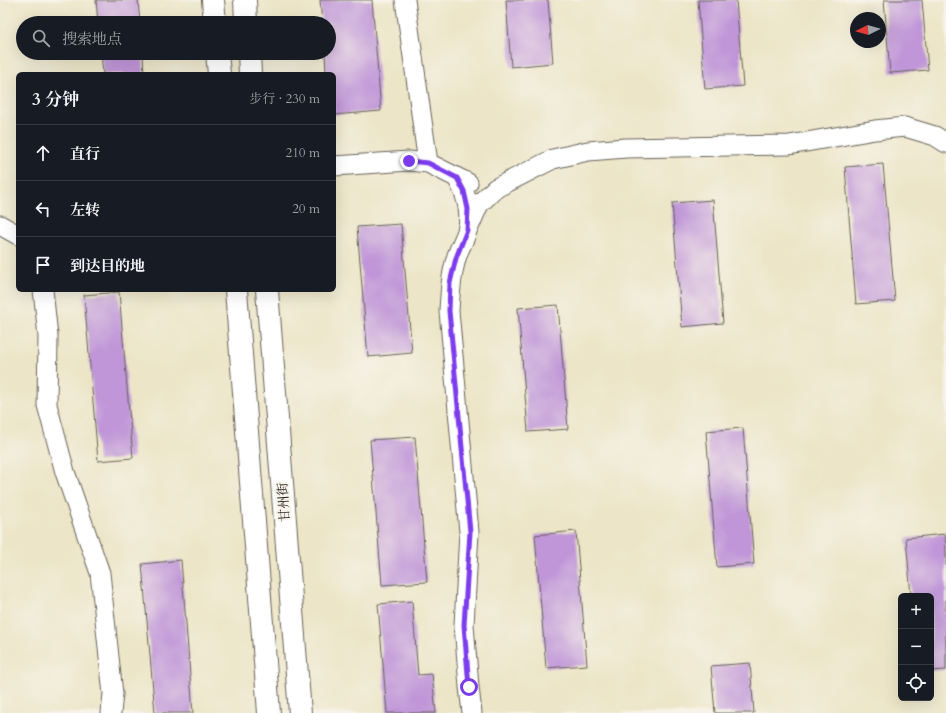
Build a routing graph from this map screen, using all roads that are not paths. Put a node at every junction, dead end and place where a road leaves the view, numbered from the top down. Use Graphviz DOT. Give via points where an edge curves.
graph roads {
  1 [pos="213,0"];
  2 [pos="245,0"];
  3 [pos="405,0"];
  4 [pos="214,16"];
  5 [pos="246,16"];
  6 [pos="218,60"];
  7 [pos="249,60"];
  8 [pos="219,72"];
  9 [pos="250,72"];
  10 [pos="946,144"];
  11 [pos="428,163"];
  12 [pos="336,166"];
  13 [pos="457,178"];
  14 [pos="496,188"];
  15 [pos="0,226"];
  16 [pos="467,230"];
  17 [pos="16,234"];
  18 [pos="43,292"];
  19 [pos="236,292"];
  20 [pos="267,292"];
  21 [pos="111,713"];
  22 [pos="269,713"];
  23 [pos="300,713"];
  24 [pos="472,713"];
  1 -- 4 [label="street"];
  2 -- 5 [label="street"];
  3 -- 11 [label="street"];
  6 -- 8 [label="street"];
  7 -- 9 [label="street"];
  10 -- 14 [label="street" via="935,136 906,127 789,145 588,151 553,159"];
  11 -- 12 [label="street" via="409,161"];
  11 -- 13 [label="street"];
  13 -- 14 [label="street" via="472,185"];
  13 -- 16 [label="street" via="466,197"];
  14 -- 16 [label="street" via="479,204"];
  15 -- 17 [label="street"];
  16 -- 24 [label="street" via="454,264 449,311 470,532 464,625"];
  18 -- 21 [label="street" via="48,336 48,405 65,472 100,573 113,694"];
  19 -- 22 [label="street"];
  20 -- 23 [label="street, 甘州街"];
}
